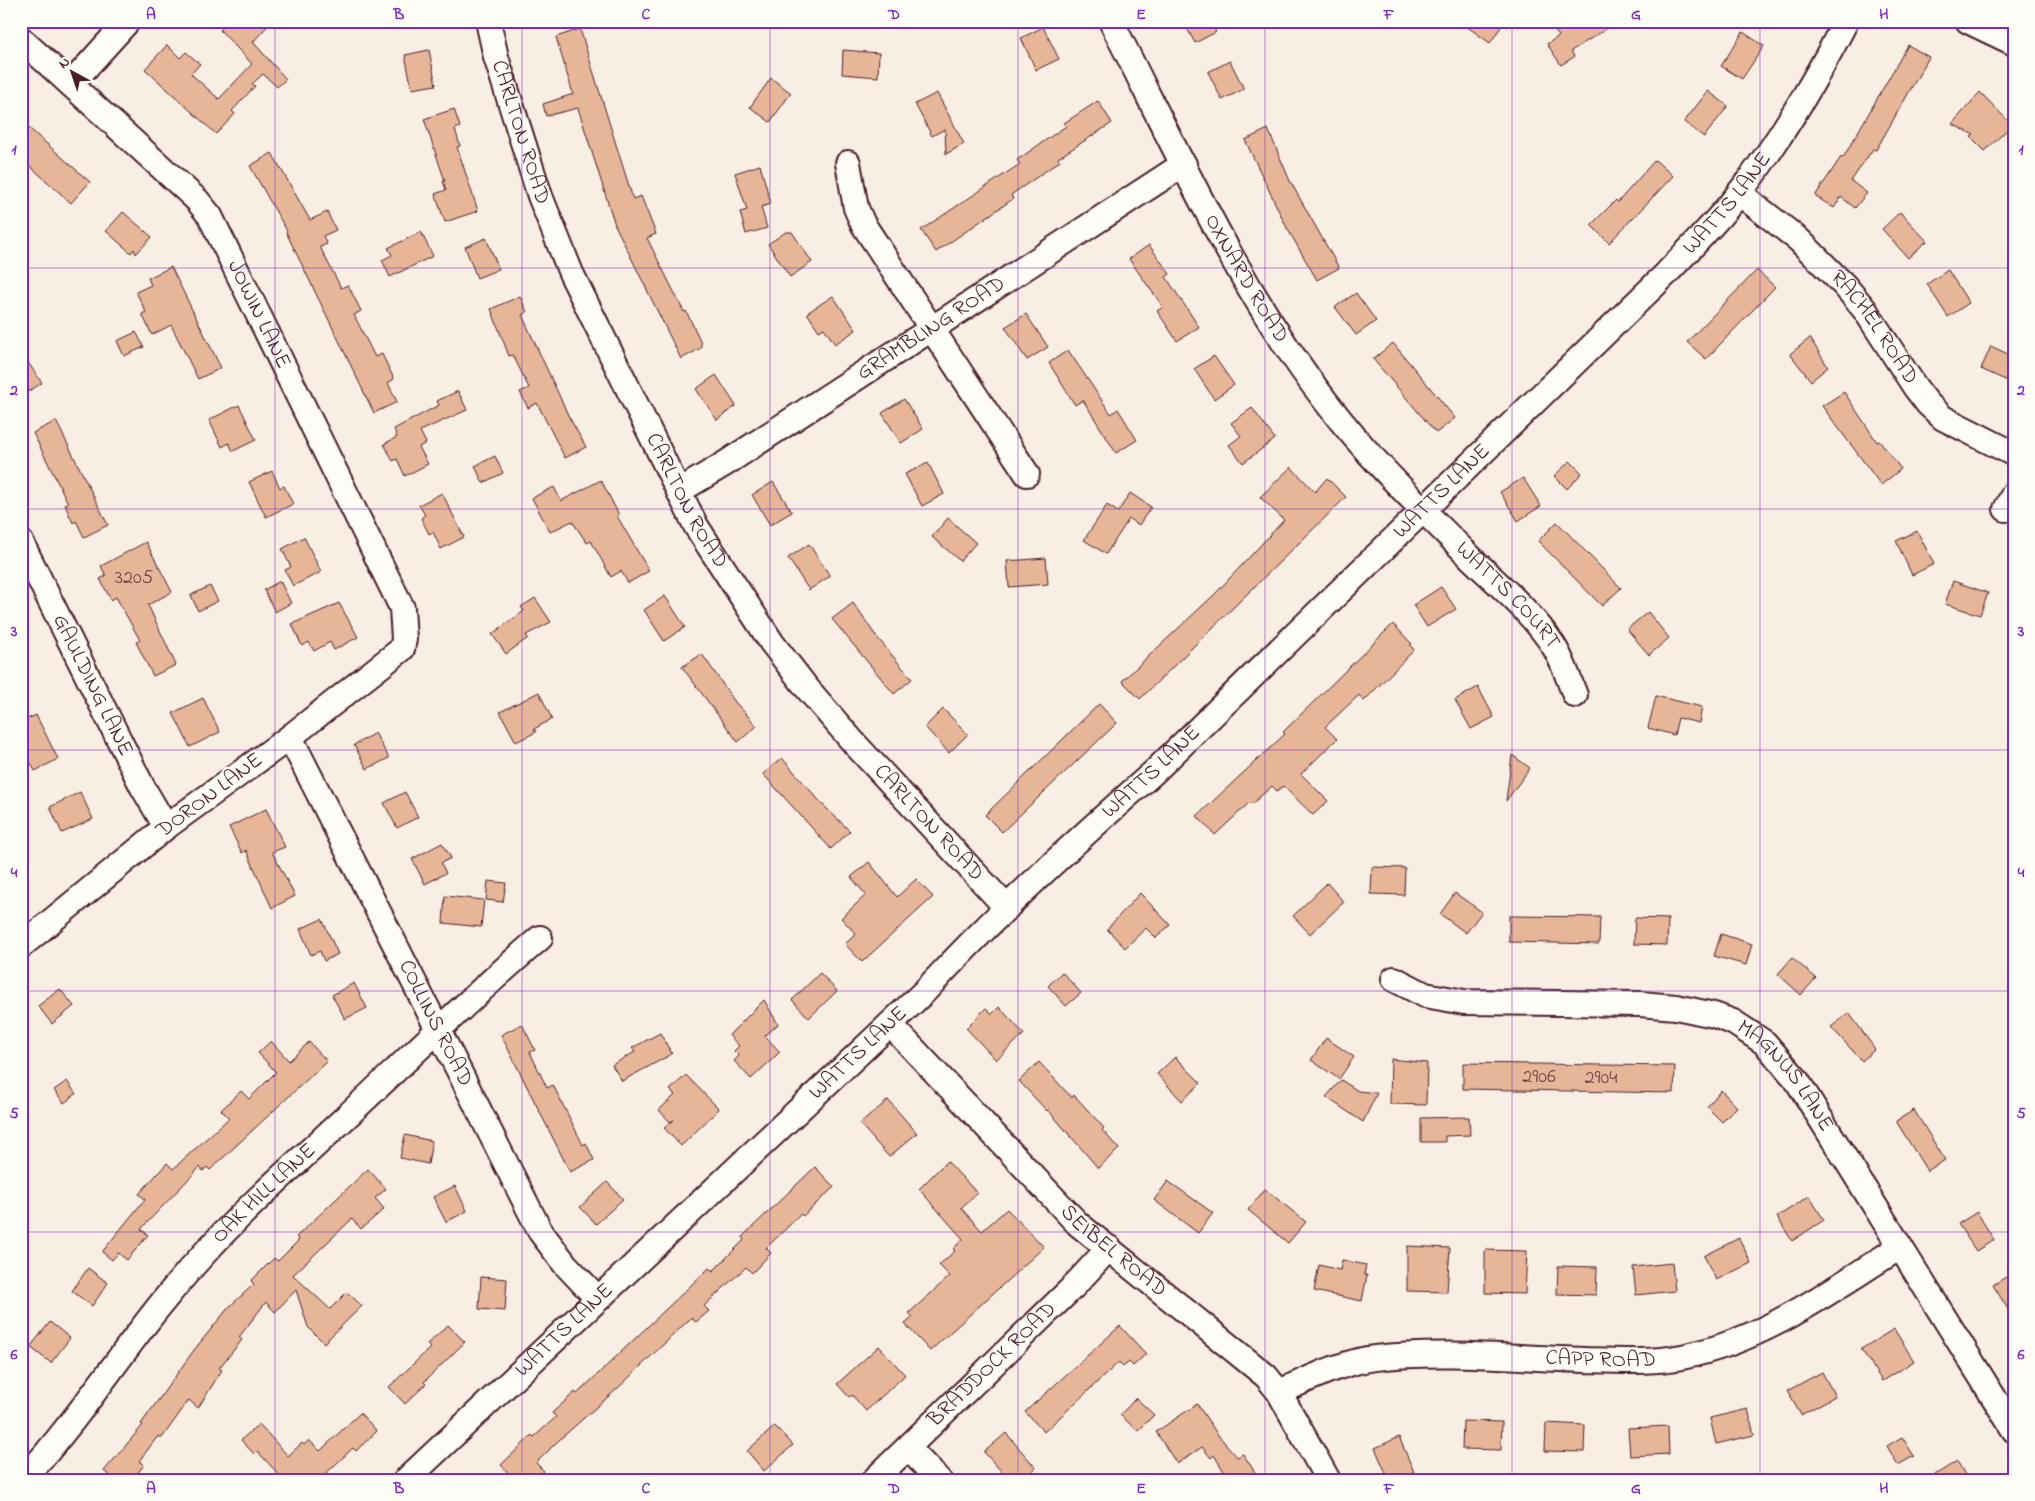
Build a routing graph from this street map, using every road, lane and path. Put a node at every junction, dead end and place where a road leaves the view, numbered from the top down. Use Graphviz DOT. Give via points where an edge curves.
graph roads {
  1 [pos="128,21"];
  2 [pos="488,21"];
  3 [pos="1111,21"];
  4 [pos="1846,21"];
  5 [pos="1968,21"];
  6 [pos="21,39"];
  7 [pos="2014,43"];
  8 [pos="71,84"];
  9 [pos="848,163"];
  10 [pos="1184,164"];
  11 [pos="1739,193"];
  12 [pos="930,328"];
  13 [pos="2014,454"];
  14 [pos="1027,474"];
  15 [pos="678,491"];
  16 [pos="1423,510"];
  17 [pos="21,542"];
  18 [pos="402,649"];
  19 [pos="1574,694"];
  20 [pos="290,736"];
  21 [pos="166,827"];
  22 [pos="1007,908"];
  23 [pos="540,938"];
  24 [pos="21,946"];
  25 [pos="1394,979"];
  26 [pos="890,1024"];
  27 [pos="437,1031"];
  28 [pos="1900,1247"];
  29 [pos="1109,1248"];
  30 [pos="598,1299"];
  31 [pos="1279,1392"];
  32 [pos="2014,1430"];
  33 [pos="908,1448"];
  34 [pos="22,1480"];
  35 [pos="406,1480"];
  36 [pos="874,1480"];
  37 [pos="939,1480"];
  38 [pos="1328,1480"];
  1 -- 8 [label="street"];
  2 -- 15 [label="street, CARLTON ROAD" via="496,58 540,196 571,274"];
  3 -- 10 [label="street, OXNARD ROAD"];
  4 -- 11 [label="street, WATTS LANE" via="1790,121"];
  5 -- 7 [label="street"];
  6 -- 8 [label="street, JOWIN LANE"];
  8 -- 18 [label="street, JOWIN LANE" via="197,200 220,233 402,608"];
  9 -- 12 [label="street" via="856,208 863,224"];
  10 -- 12 [label="street, GRAMBLING ROAD"];
  10 -- 16 [label="street, OXNARD ROAD" via="1245,279 1286,347 1327,404"];
  11 -- 13 [label="street, RACHEL ROAD" via="1799,240 1845,286 1928,404 1943,418"];
  11 -- 16 [label="street, WATTS LANE" via="1666,274"];
  12 -- 14 [label="street"];
  12 -- 15 [label="street, GRAMBLING ROAD" via="723,465"];
  15 -- 22 [label="street, CARLTON ROAD" via="717,560 772,643 806,687"];
  16 -- 19 [label="street, WATTS COURT" via="1538,625 1562,660"];
  16 -- 22 [label="street, WATTS LANE" via="1154,772"];
  17 -- 21 [label="street, GAULDING LANE" via="142,786"];
  18 -- 20 [label="street, DORON LANE"];
  20 -- 21 [label="street, DORON LANE"];
  20 -- 27 [label="street, COLLINS ROAD"];
  21 -- 24 [label="street, DORON LANE"];
  22 -- 26 [label="street, WATTS LANE"];
  23 -- 27 [label="street, OAK HILL LANE"];
  25 -- 28 [label="street, MAGNUS LANE" via="1425,995 1449,1001 1676,1007 1733,1022 1765,1043 1796,1079"];
  26 -- 29 [label="street, SEIBEL ROAD" via="1078,1224"];
  26 -- 30 [label="street, WATTS LANE"];
  27 -- 30 [label="street, COLLINS ROAD" via="540,1230 565,1264"];
  27 -- 34 [label="street, OAK HILL LANE" via="201,1256 58,1441"];
  28 -- 31 [label="street, CAPP ROAD" via="1781,1322 1743,1340 1707,1351 1680,1357 1613,1361 1424,1355 1374,1358 1324,1372"];
  28 -- 32 [label="street, MAGNUS LANE"];
  29 -- 31 [label="street, SEIBEL ROAD" via="1266,1376"];
  29 -- 33 [label="street, BRADDOCK ROAD"];
  30 -- 35 [label="street, WATTS LANE"];
  31 -- 38 [label="street, SEIBEL ROAD"];
  33 -- 36 [label="street, BRADDOCK ROAD"];
  33 -- 37 [label="street"];
}
